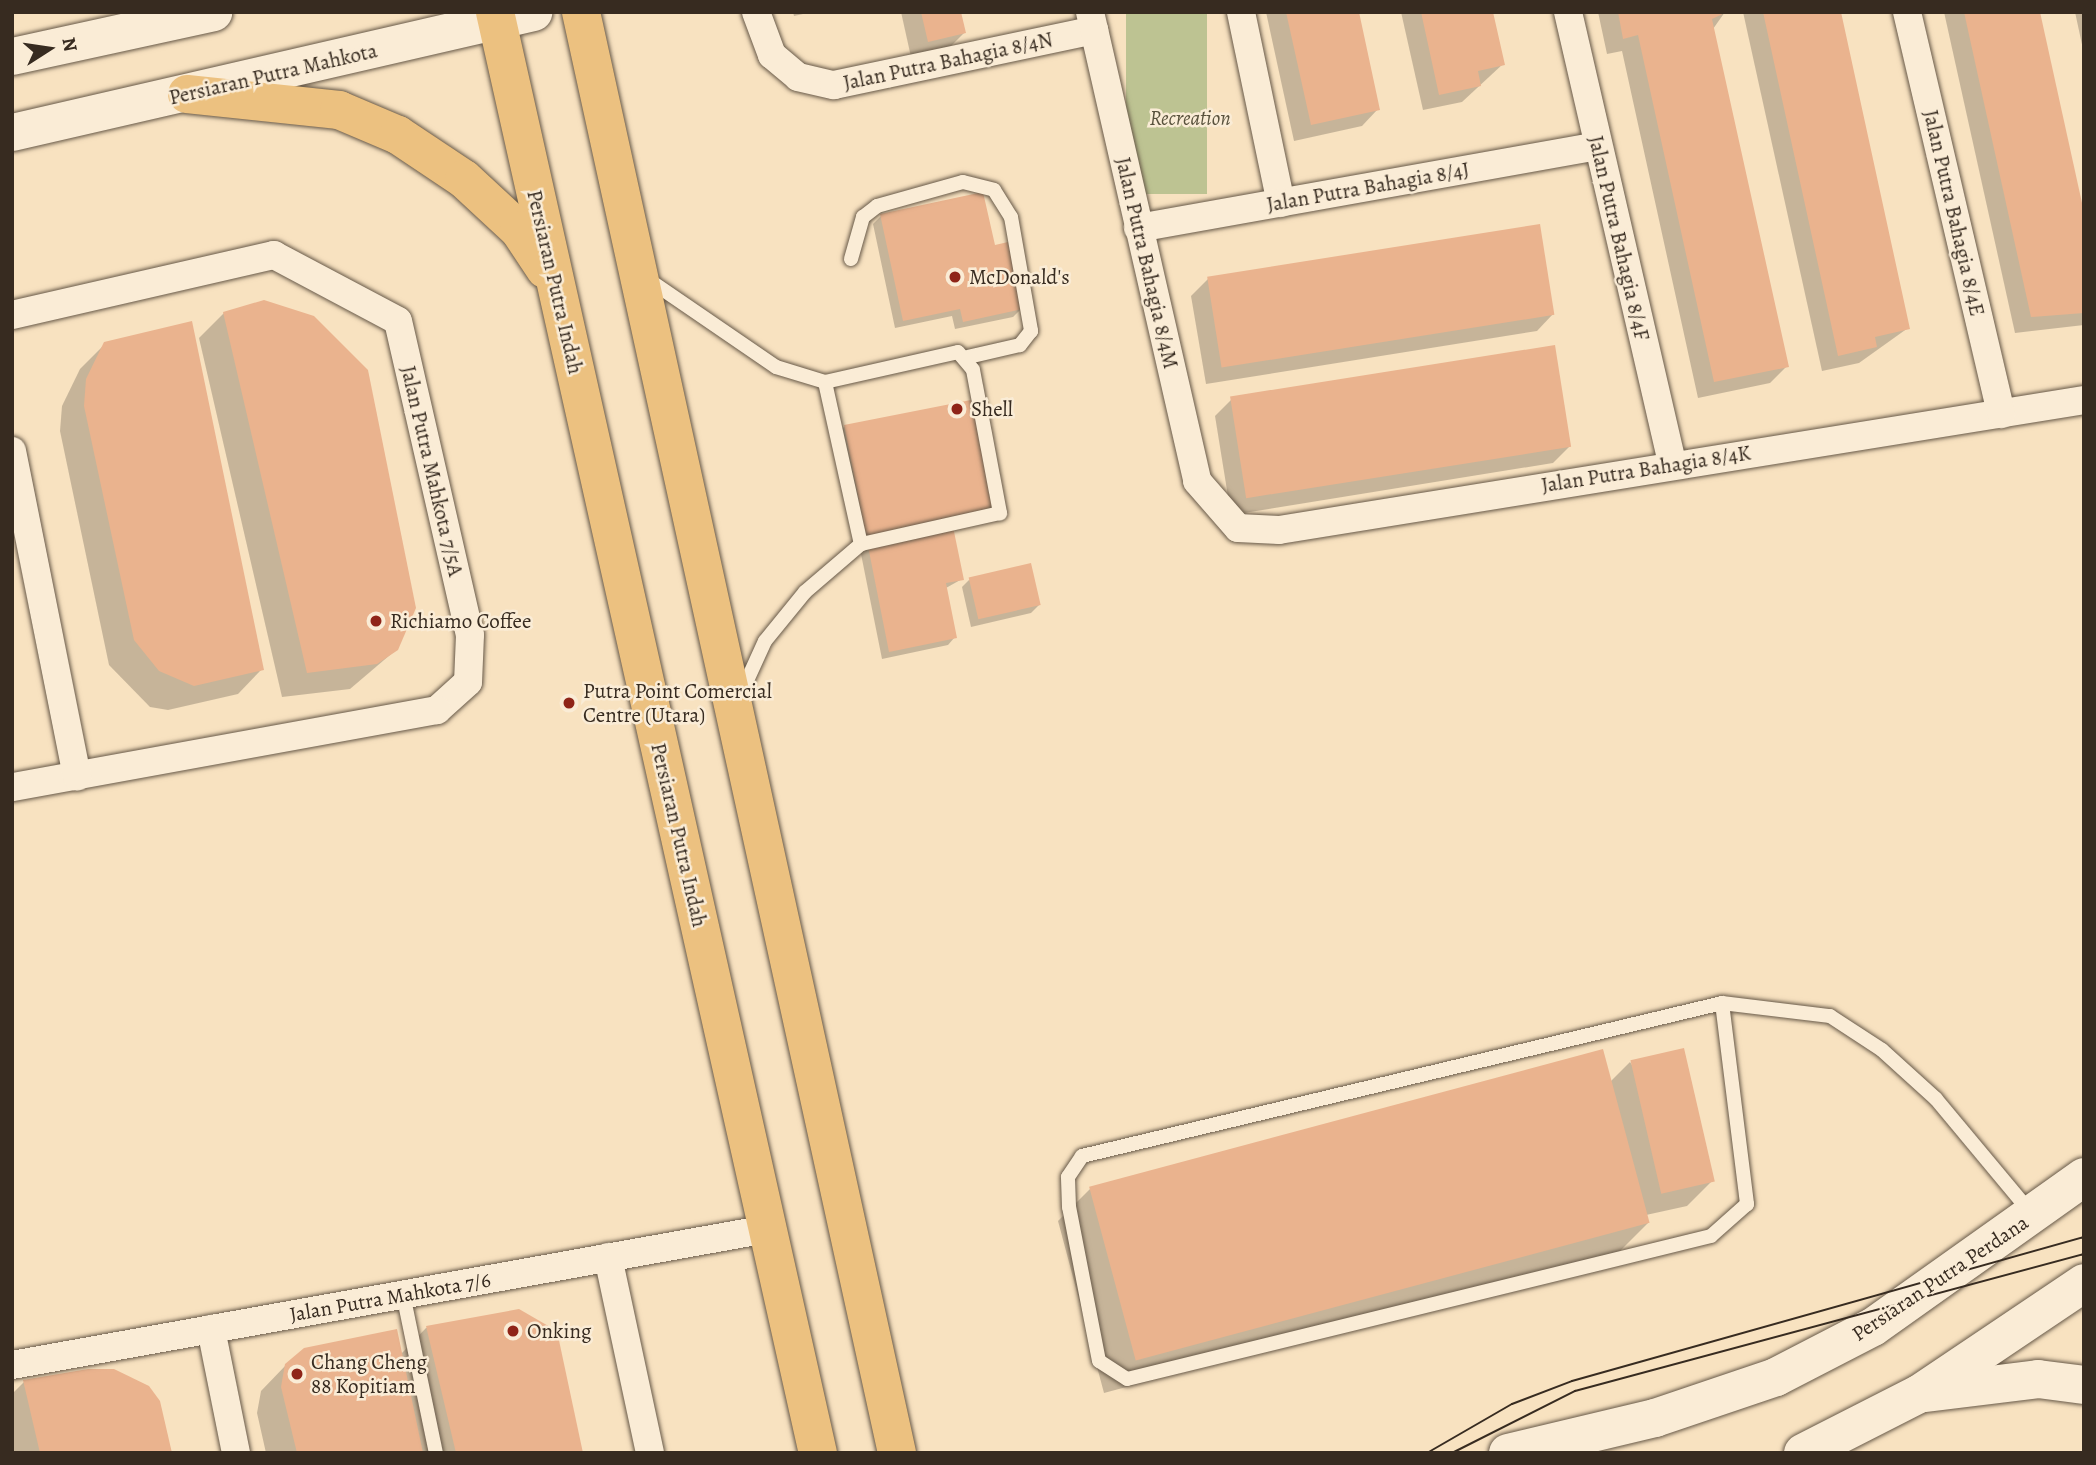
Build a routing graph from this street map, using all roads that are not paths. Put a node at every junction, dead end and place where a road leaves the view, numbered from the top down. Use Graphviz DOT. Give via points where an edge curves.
graph roads {
  1 [pos="213,12"];
  2 [pos="533,12"];
  3 [pos="581,12"];
  4 [pos="756,12"];
  5 [pos="1241,12"];
  6 [pos="1568,12"];
  7 [pos="1907,12"];
  8 [pos="496,17"];
  9 [pos="1092,21"];
  10 [pos="12,56"];
  11 [pos="187,94"];
  12 [pos="12,132"];
  13 [pos="1597,146"];
  14 [pos="1281,203"];
  15 [pos="1138,228"];
  16 [pos="851,259"];
  17 [pos="639,272"];
  18 [pos="556,285"];
  19 [pos="12,315"];
  20 [pos="968,357"];
  21 [pos="825,382"];
  22 [pos="2084,400"];
  23 [pos="2001,414"];
  24 [pos="12,451"];
  25 [pos="1672,464"];
  26 [pos="1215,509"];
  27 [pos="861,544"];
  28 [pos="734,709"];
  29 [pos="77,777"];
  30 [pos="12,788"];
  31 [pos="1722,1003"];
  32 [pos="2082,1181"];
  33 [pos="2033,1216"];
  34 [pos="767,1229"];
  35 [pos="608,1257"];
  36 [pos="2084,1283"];
  37 [pos="403,1294"];
  38 [pos="211,1329"];
  39 [pos="12,1365"];
  40 [pos="2084,1384"];
  41 [pos="1919,1394"];
  42 [pos="894,1436"];
  43 [pos="236,1453"];
  44 [pos="436,1453"];
  45 [pos="650,1453"];
  46 [pos="818,1453"];
  47 [pos="911,1453"];
  48 [pos="1508,1453"];
  49 [pos="1803,1453"];
  1 -- 10 [label="street"];
  2 -- 8 [label="street, Persiaran Putra Mahkota"];
  3 -- 17 [label="main road"];
  4 -- 9 [label="street, Jalan Putra Bahagia 8/4N" via="772,55 798,77 834,85"];
  5 -- 14 [label="street"];
  6 -- 13 [label="street, Jalan Putra Bahagia 8/4F"];
  7 -- 23 [label="street, Jalan Putra Bahagia 8/4E"];
  8 -- 11 [label="street, Persiaran Putra Mahkota"];
  8 -- 18 [label="main road, Persiaran Putra Indah"];
  9 -- 15 [label="street, Jalan Putra Bahagia 8/4M"];
  11 -- 12 [label="street, Persiaran Putra Mahkota"];
  11 -- 18 [label="main road" via="339,110 398,135 464,179 519,230"];
  13 -- 14 [label="street, Jalan Putra Bahagia 8/4J"];
  13 -- 25 [label="street, Jalan Putra Bahagia 8/4F"];
  14 -- 15 [label="street, Jalan Putra Bahagia 8/4J"];
  15 -- 26 [label="street, Jalan Putra Bahagia 8/4M" via="1197,481"];
  16 -- 20 [label="lane" via="863,217 877,205 963,183 993,190 1011,217 1031,331 1020,345"];
  17 -- 21 [label="lane" via="776,367"];
  17 -- 28 [label="main road"];
  18 -- 34 [label="main road, Persiaran Putra Indah"];
  19 -- 29 [label="street, Jalan Putra Mahkota 7/5A" via="274,255 398,321 470,635 468,682 437,710"];
  20 -- 21 [label="lane" via="958,352"];
  20 -- 27 [label="lane" via="1000,513"];
  21 -- 27 [label="lane"];
  22 -- 23 [label="street, Jalan Putra Bahagia 8/4K"];
  23 -- 25 [label="street, Jalan Putra Bahagia 8/4K"];
  24 -- 29 [label="street"];
  25 -- 26 [label="street, Jalan Putra Bahagia 8/4K" via="1279,530 1238,528"];
  27 -- 28 [label="lane" via="805,592 765,641"];
  28 -- 42 [label="main road"];
  29 -- 30 [label="street, Jalan Putra Mahkota 7/5A"];
  31 -- 31 [label="lane" via="1746,1203 1712,1236 1126,1379 1099,1361 1069,1207 1069,1177 1082,1156"];
  31 -- 33 [label="lane" via="1830,1016 1882,1050 1936,1099"];
  32 -- 33 [label="main road, Persiaran Putra Perdana"];
  33 -- 48 [label="main road, Persiaran Putra Perdana" via="1872,1327 1776,1377 1656,1418"];
  34 -- 35 [label="street, Jalan Putra Mahkota 7/6"];
  34 -- 46 [label="main road, Persiaran Putra Indah"];
  35 -- 37 [label="street, Jalan Putra Mahkota 7/6"];
  35 -- 45 [label="street"];
  36 -- 41 [label="main road"];
  37 -- 38 [label="street, Jalan Putra Mahkota 7/6"];
  37 -- 44 [label="lane"];
  38 -- 39 [label="street, Jalan Putra Mahkota 7/6"];
  38 -- 43 [label="street"];
  40 -- 41 [label="main road" via="2038,1379"];
  41 -- 49 [label="main road"];
  42 -- 47 [label="main road"];
}
